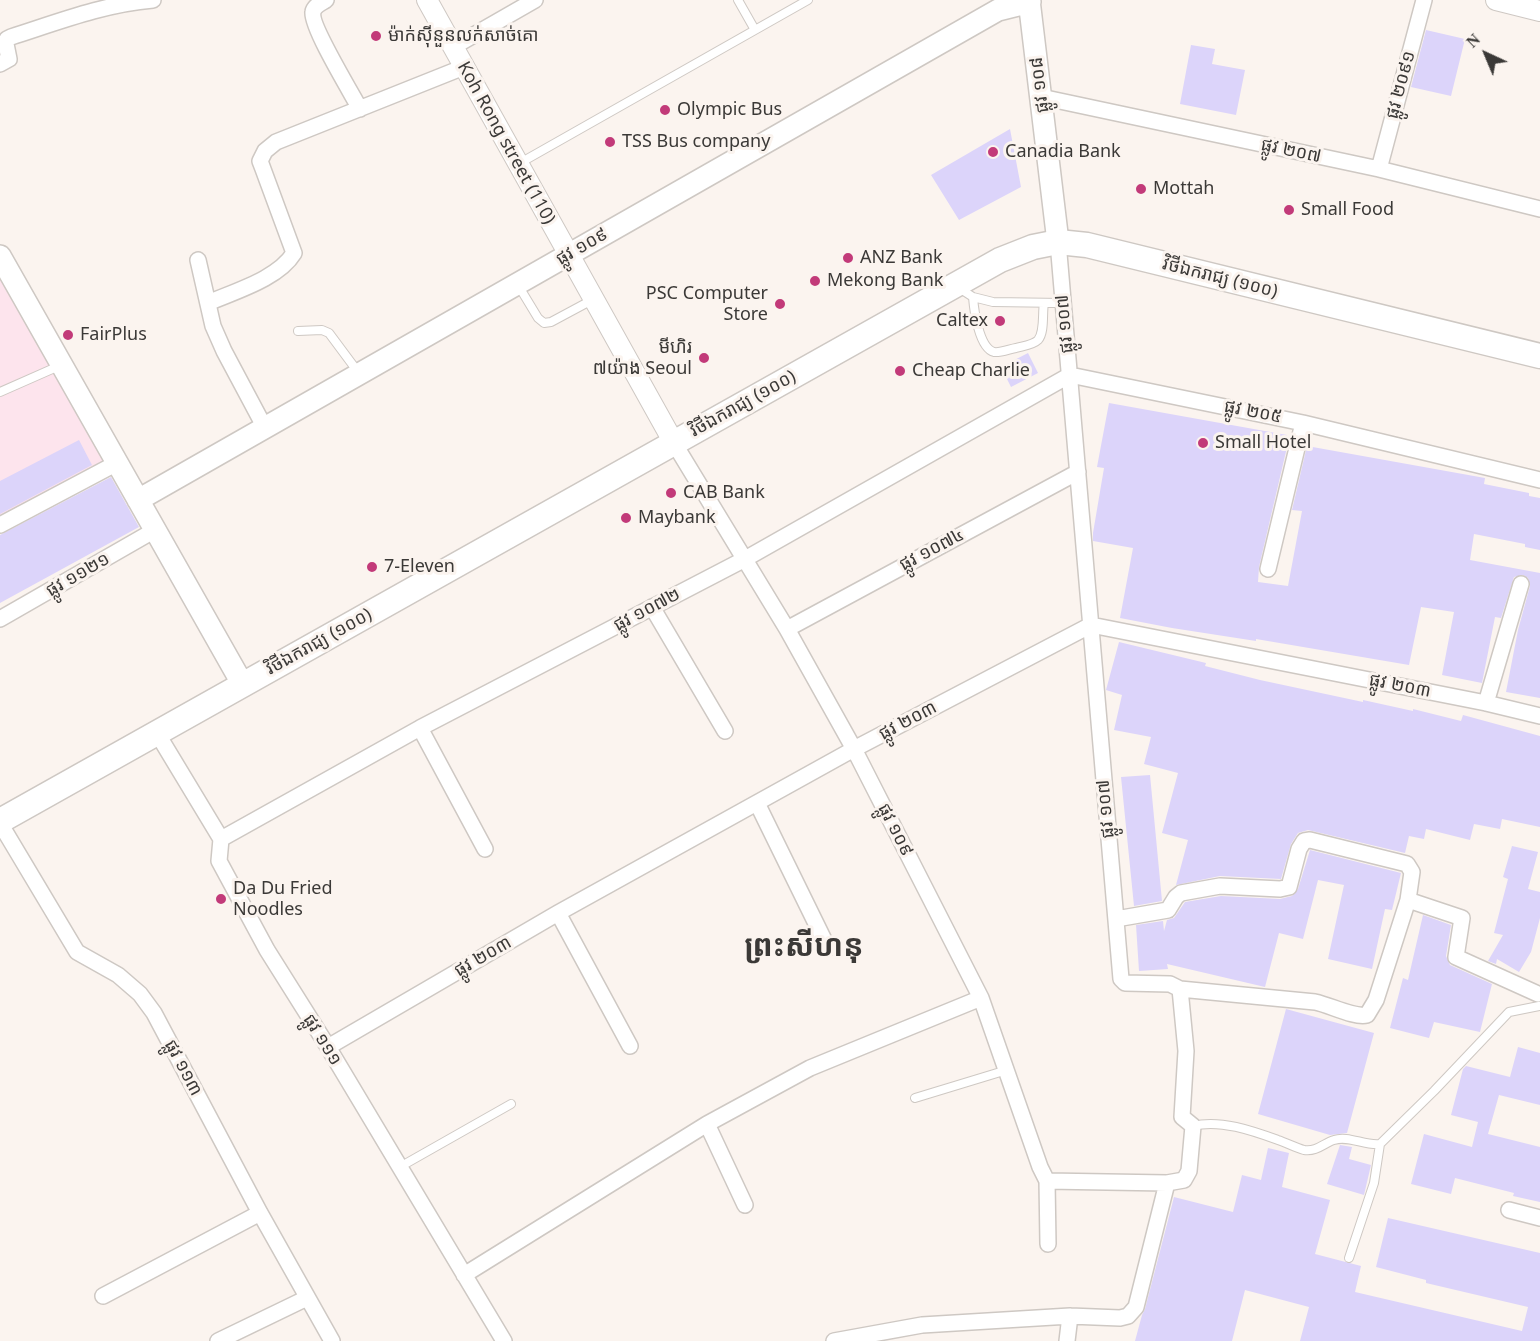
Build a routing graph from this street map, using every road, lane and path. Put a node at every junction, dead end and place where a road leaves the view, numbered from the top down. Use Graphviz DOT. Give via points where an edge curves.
graph roads {
  1 [pos="153,0"];
  2 [pos="326,0"];
  3 [pos="427,0"];
  4 [pos="535,0"];
  5 [pos="738,0"];
  6 [pos="808,0"];
  7 [pos="1424,0"];
  8 [pos="1496,0"];
  9 [pos="1029,1"];
  10 [pos="1540,11"];
  11 [pos="755,30"];
  12 [pos="453,48"];
  13 [pos="0,64"];
  14 [pos="464,66"];
  15 [pos="1041,97"];
  16 [pos="360,110"];
  17 [pos="518,164"];
  18 [pos="1379,170"];
  19 [pos="1540,209"];
  20 [pos="1058,242"];
  21 [pos="569,255"];
  22 [pos="0,256"];
  23 [pos="198,260"];
  24 [pos="517,284"];
  25 [pos="964,291"];
  26 [pos="593,299"];
  27 [pos="207,303"];
  28 [pos="1044,303"];
  29 [pos="1064,303"];
  30 [pos="298,331"];
  31 [pos="1540,356"];
  32 [pos="61,365"];
  33 [pos="359,374"];
  34 [pos="1070,375"];
  35 [pos="0,392"];
  36 [pos="1303,423"];
  37 [pos="265,428"];
  38 [pos="674,443"];
  39 [pos="117,463"];
  40 [pos="1078,472"];
  41 [pos="1540,480"];
  42 [pos="138,500"];
  43 [pos="0,525"];
  44 [pos="155,530"];
  45 [pos="744,559"];
  46 [pos="1268,569"];
  47 [pos="1521,584"];
  48 [pos="652,607"];
  49 [pos="0,619"];
  50 [pos="1091,625"];
  51 [pos="787,628"];
  52 [pos="243,685"];
  53 [pos="1486,703"];
  54 [pos="1540,716"];
  55 [pos="420,728"];
  56 [pos="725,731"];
  57 [pos="157,733"];
  58 [pos="854,749"];
  59 [pos="757,803"];
  60 [pos="0,822"];
  61 [pos="220,839"];
  62 [pos="485,849"];
  63 [pos="1408,900"];
  64 [pos="558,914"];
  65 [pos="1116,919"];
  66 [pos="828,948"];
  67 [pos="1180,989"];
  68 [pos="981,998"];
  69 [pos="1539,998"];
  70 [pos="630,1046"];
  71 [pos="328,1047"];
  72 [pos="1007,1070"];
  73 [pos="915,1098"];
  74 [pos="511,1104"];
  75 [pos="707,1124"];
  76 [pos="1193,1126"];
  77 [pos="1380,1144"];
  78 [pos="399,1168"];
  79 [pos="1047,1181"];
  80 [pos="1167,1183"];
  81 [pos="745,1205"];
  82 [pos="1509,1210"];
  83 [pos="260,1213"];
  84 [pos="1540,1218"];
  85 [pos="1048,1244"];
  86 [pos="1349,1258"];
  87 [pos="464,1275"];
  88 [pos="104,1296"];
  89 [pos="307,1298"];
  90 [pos="1070,1316"];
  91 [pos="218,1341"];
  92 [pos="332,1341"];
  93 [pos="504,1341"];
  94 [pos="834,1341"];
  95 [pos="1067,1341"];
  1 -- 13 [label="street" via="82,14 11,37 6,44 9,59"];
  2 -- 16 [label="street" via="314,8 312,15"];
  3 -- 12 [label="street, Koh Rong street (110)"];
  4 -- 12 [label="street"];
  5 -- 11 [label="lane"];
  6 -- 11 [label="lane"];
  7 -- 18 [label="street, ផ្លូវ ២០៩១"];
  8 -- 10 [label="street"];
  9 -- 15 [label="main road, ផ្លូវ ១០៨"];
  9 -- 21 [label="main road, ផ្លូវ ១០៩" via="998,10"];
  11 -- 17 [label="lane"];
  12 -- 14 [label="street, Koh Rong street (110)"];
  14 -- 16 [label="street"];
  14 -- 17 [label="street, Koh Rong street (110)"];
  15 -- 18 [label="street, ផ្លូវ ២០៧"];
  15 -- 20 [label="main road, ផ្លូវ ១០៨"];
  16 -- 27 [label="street" via="276,142 265,151 260,161 294,253 271,274"];
  17 -- 21 [label="street, Koh Rong street (110)"];
  18 -- 19 [label="street, ផ្លូវ ២០៧"];
  20 -- 25 [label="main road, វិថីឯករាជ្យ (១០០)" via="1000,260"];
  20 -- 29 [label="street, ផ្លូវ ១០៧"];
  20 -- 31 [label="main road, វិថីឯករាជ្យ (១០០)" via="1088,245"];
  21 -- 24 [label="main road, ផ្លូវ ១០៩"];
  21 -- 26 [label="street, Koh Rong street (110)"];
  22 -- 32 [label="main road"];
  23 -- 27 [label="street"];
  24 -- 26 [label="lane" via="544,322"];
  24 -- 33 [label="main road, ផ្លូវ ១០៩"];
  25 -- 28 [label="lane" via="993,302"];
  25 -- 28 [label="lane" via="986,345 996,352 1038,340"];
  25 -- 38 [label="main road, វិថីឯករាជ្យ (១០០)"];
  26 -- 38 [label="street, Koh Rong street (110)"];
  27 -- 37 [label="street" via="224,351"];
  28 -- 29 [label="lane"];
  29 -- 34 [label="street, ផ្លូវ ១០៧"];
  30 -- 33 [label="lane" via="328,333"];
  32 -- 35 [label="lane"];
  32 -- 39 [label="main road"];
  33 -- 37 [label="main road, ផ្លូវ ១០៩"];
  34 -- 36 [label="street, ផ្លូវ ២០៥"];
  34 -- 40 [label="street, ផ្លូវ ១០៧"];
  34 -- 45 [label="street, ផ្លូវ ១០៧២"];
  36 -- 41 [label="street, ផ្លូវ ២០៥"];
  36 -- 46 [label="street"];
  37 -- 42 [label="main road, ផ្លូវ ១០៩"];
  38 -- 45 [label="street, ផ្លូវ ១០៩"];
  38 -- 52 [label="main road, វិថីឯករាជ្យ (១០០)"];
  39 -- 42 [label="main road"];
  39 -- 43 [label="street"];
  40 -- 50 [label="street, ផ្លូវ ១០៧"];
  40 -- 51 [label="street, ផ្លូវ ១០៧៤"];
  42 -- 44 [label="main road"];
  44 -- 49 [label="street, ផ្លូវ ១១២១"];
  44 -- 52 [label="main road"];
  45 -- 48 [label="street, ផ្លូវ ១០៧២"];
  45 -- 51 [label="street, ផ្លូវ ១០៩"];
  47 -- 53 [label="street"];
  48 -- 55 [label="street, ផ្លូវ ១០៧២"];
  48 -- 56 [label="street"];
  50 -- 53 [label="street, ផ្លូវ ២០៣"];
  50 -- 58 [label="street, ផ្លូវ ២០៣"];
  50 -- 65 [label="street, ផ្លូវ ១០៧"];
  51 -- 58 [label="street, ផ្លូវ ១០៩"];
  52 -- 57 [label="main road, វិថីឯករាជ្យ (១០០)"];
  53 -- 54 [label="street, ផ្លូវ ២០៣"];
  55 -- 61 [label="street, ផ្លូវ ១០៧២"];
  55 -- 62 [label="street"];
  57 -- 60 [label="main road, វិថីឯករាជ្យ (១០០)"];
  57 -- 61 [label="street, ផ្លូវ ១១១"];
  58 -- 59 [label="street, ផ្លូវ ២០៣"];
  58 -- 68 [label="street, ផ្លូវ ១០៩"];
  59 -- 64 [label="street, ផ្លូវ ២០៣"];
  59 -- 66 [label="street"];
  60 -- 83 [label="street, ផ្លូវ ១១៣" via="77,952 118,975 140,994 154,1014"];
  61 -- 71 [label="street, ផ្លូវ ១១១" via="219,861 267,950"];
  63 -- 65 [label="street" via="1412,872 1407,864 1310,840 1304,841 1299,849 1289,887 1220,886 1181,893 1168,910"];
  63 -- 67 [label="street" via="1376,1000 1367,1015 1360,1017 1315,1002"];
  63 -- 69 [label="street" via="1462,918 1456,957"];
  64 -- 70 [label="street"];
  64 -- 71 [label="street, ផ្លូវ ២០៣"];
  65 -- 67 [label="street, ផ្លូវ ១០៧" via="1123,982 1170,984"];
  67 -- 76 [label="street" via="1186,1051 1182,1117"];
  68 -- 72 [label="street, ផ្លូវ ១០៩"];
  68 -- 75 [label="street" via="810,1068"];
  69 -- 77 [label="lane" via="1509,1012"];
  71 -- 78 [label="street, ផ្លូវ ១១១"];
  72 -- 73 [label="lane"];
  72 -- 79 [label="street, ផ្លូវ ១០៩"];
  74 -- 78 [label="lane"];
  75 -- 81 [label="street"];
  75 -- 87 [label="street"];
  76 -- 77 [label="lane" via="1220,1125 1305,1150 1336,1139 1371,1146"];
  76 -- 80 [label="street" via="1187,1178"];
  77 -- 86 [label="lane" via="1371,1193"];
  78 -- 87 [label="street, ផ្លូវ ១១១"];
  79 -- 80 [label="street"];
  79 -- 85 [label="street, ផ្លូវ ១០៩"];
  80 -- 90 [label="street" via="1136,1307 1120,1318"];
  82 -- 84 [label="street"];
  83 -- 88 [label="street"];
  83 -- 89 [label="street, ផ្លូវ ១១៣"];
  87 -- 93 [label="street, ផ្លូវ ១១១"];
  89 -- 91 [label="street"];
  89 -- 92 [label="street, ផ្លូវ ១១៣"];
  90 -- 94 [label="street" via="922,1325"];
  90 -- 95 [label="street"];
}
